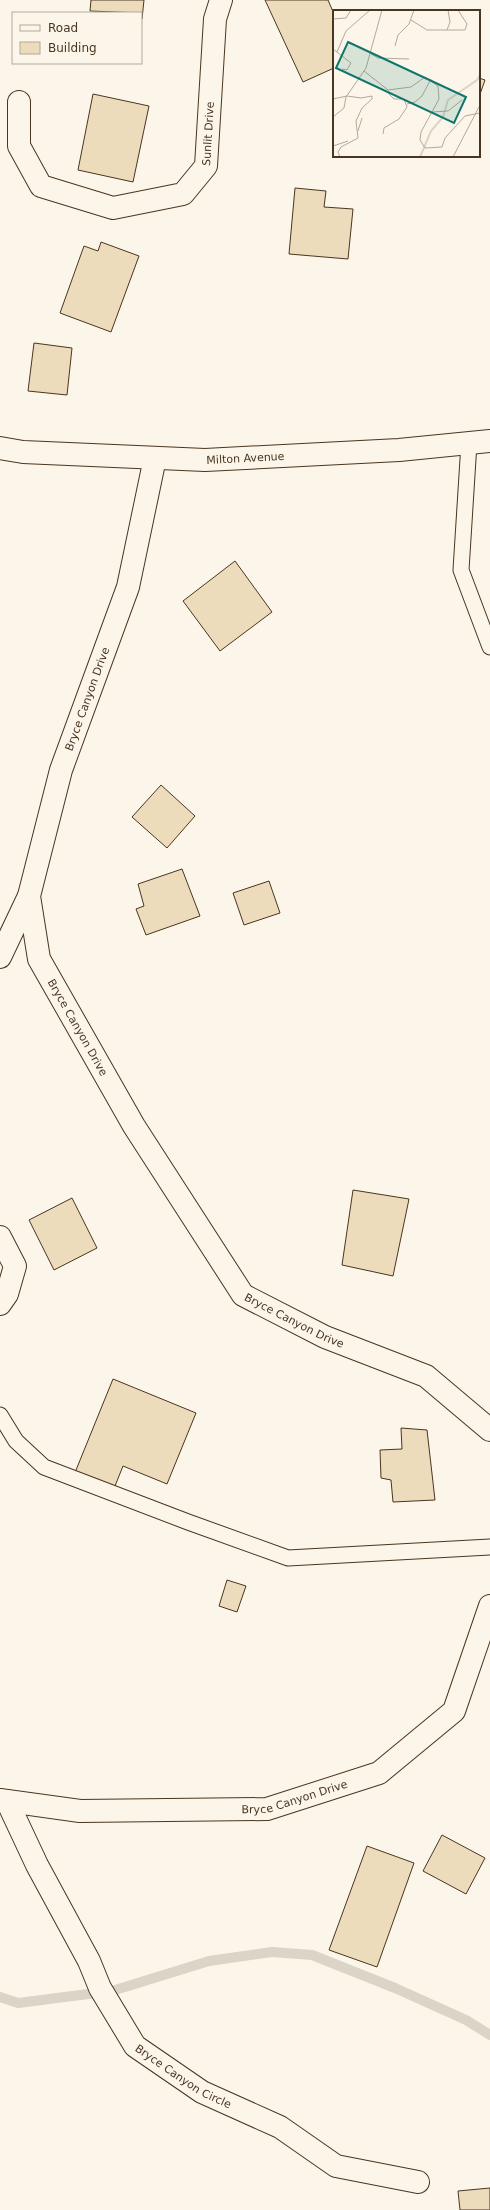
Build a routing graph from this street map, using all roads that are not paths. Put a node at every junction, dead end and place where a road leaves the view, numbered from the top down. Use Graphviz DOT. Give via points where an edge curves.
graph roads {
  1 [pos="221,0"];
  2 [pos="19,102"];
  3 [pos="480,442"];
  4 [pos="0,448"];
  5 [pos="156,458"];
  6 [pos="490,647"];
  7 [pos="29,896"];
  8 [pos="0,957"];
  9 [pos="0,1236"];
  10 [pos="0,1304"];
  11 [pos="0,1415"];
  12 [pos="490,1430"];
  13 [pos="490,1547"];
  14 [pos="490,1606"];
  15 [pos="4,1801"];
  16 [pos="418,2182"];
  1 -- 2 [label="street, Sunlit Drive" via="215,18 206,166 183,194 113,208 42,186 19,146"];
  3 -- 5 [label="street, Milton Avenue" via="399,450 205,460"];
  3 -- 6 [label="lane" via="461,570"];
  4 -- 5 [label="street, Milton Avenue" via="23,452"];
  5 -- 7 [label="street, Bryce Canyon Drive" via="128,588 61,770"];
  7 -- 8 [label="street"];
  7 -- 12 [label="street, Bryce Canyon Drive" via="39,960 134,1126 243,1295 325,1337 426,1376"];
  9 -- 10 [label="street" via="14,1266 7,1294"];
  11 -- 13 [label="lane" via="16,1441 44,1467 288,1558"];
  14 -- 15 [label="street, Bryce Canyon Drive" via="454,1711 379,1773 267,1809 80,1811"];
  15 -- 16 [label="street, Bryce Canyon Circle" via="89,1961 100,1988 135,2046 202,2092 280,2127 336,2166"];
}
